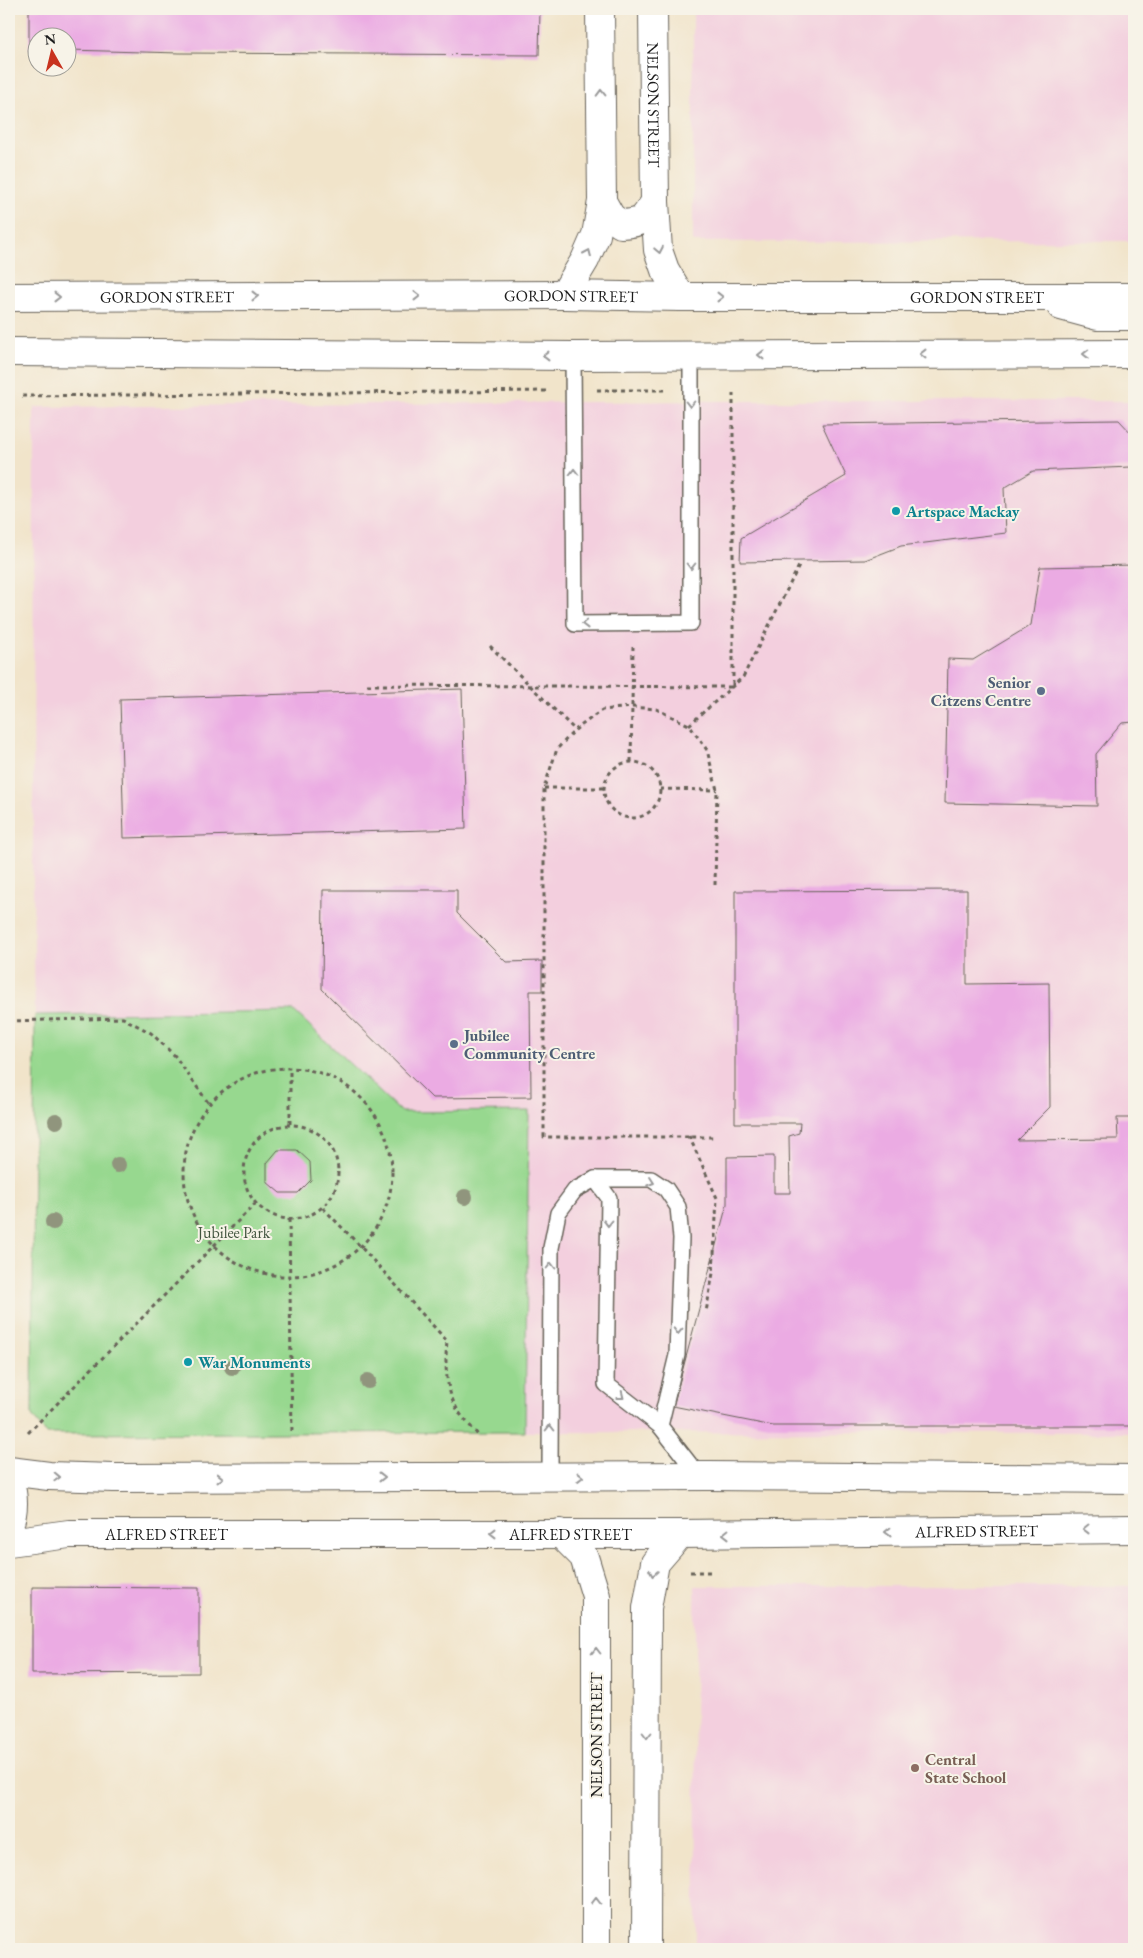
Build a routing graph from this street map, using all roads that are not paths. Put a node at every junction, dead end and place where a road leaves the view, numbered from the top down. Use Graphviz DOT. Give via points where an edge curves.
graph roads {
  1 [pos="600,9"];
  2 [pos="654,9"];
  3 [pos="602,201"];
  4 [pos="655,202"];
  5 [pos="564,295"];
  6 [pos="9,297"];
  7 [pos="1028,297"];
  8 [pos="1134,297"];
  9 [pos="681,298"];
  10 [pos="1134,316"];
  11 [pos="9,352"];
  12 [pos="1134,354"];
  13 [pos="691,355"];
  14 [pos="573,356"];
  15 [pos="595,1179"];
  16 [pos="660,1426"];
  17 [pos="9,1470"];
  18 [pos="699,1476"];
  19 [pos="550,1477"];
  20 [pos="1134,1480"];
  21 [pos="9,1482"];
  22 [pos="9,1526"];
  23 [pos="1134,1529"];
  24 [pos="560,1533"];
  25 [pos="680,1534"];
  26 [pos="9,1542"];
  27 [pos="596,1949"];
  28 [pos="646,1949"];
  3 -- 1 [label="street, one-way"];
  2 -- 4 [label="street, NELSON STREET"];
  3 -- 4 [label="street" via="611,217 621,224 638,223"];
  5 -- 3 [label="street, one-way" via="596,235"];
  4 -- 9 [label="street, NELSON STREET, one-way" via="658,250 664,270"];
  6 -- 5 [label="street, GORDON STREET, one-way"];
  5 -- 9 [label="street, GORDON STREET"];
  7 -- 8 [label="street, GORDON STREET"];
  9 -- 7 [label="street, GORDON STREET, one-way"];
  7 -- 10 [label="street" via="1098,316"];
  14 -- 11 [label="street, one-way"];
  12 -- 13 [label="street, one-way"];
  13 -- 14 [label="street"];
  13 -- 14 [label="lane, one-way" via="691,623 633,624 575,624"];
  15 -- 16 [label="lane, one-way" via="609,1198 606,1384"];
  15 -- 16 [label="lane, one-way" via="651,1179 666,1189 678,1207 681,1238 677,1355"];
  19 -- 15 [label="lane, one-way" via="551,1248 558,1213 575,1190"];
  16 -- 18 [label="lane"];
  17 -- 19 [label="street, one-way" via="49,1476 114,1478"];
  19 -- 18 [label="street, one-way"];
  18 -- 20 [label="street"];
  21 -- 22 [label="street" via="14,1499"];
  23 -- 25 [label="street, ALFRED STREET, one-way"];
  24 -- 25 [label="street, ALFRED STREET"];
  24 -- 26 [label="street, ALFRED STREET, one-way" via="69,1534"];
  27 -- 24 [label="street, NELSON STREET, one-way" via="596,1596 584,1557"];
  25 -- 28 [label="street, one-way" via="655,1563 647,1608"];
}
